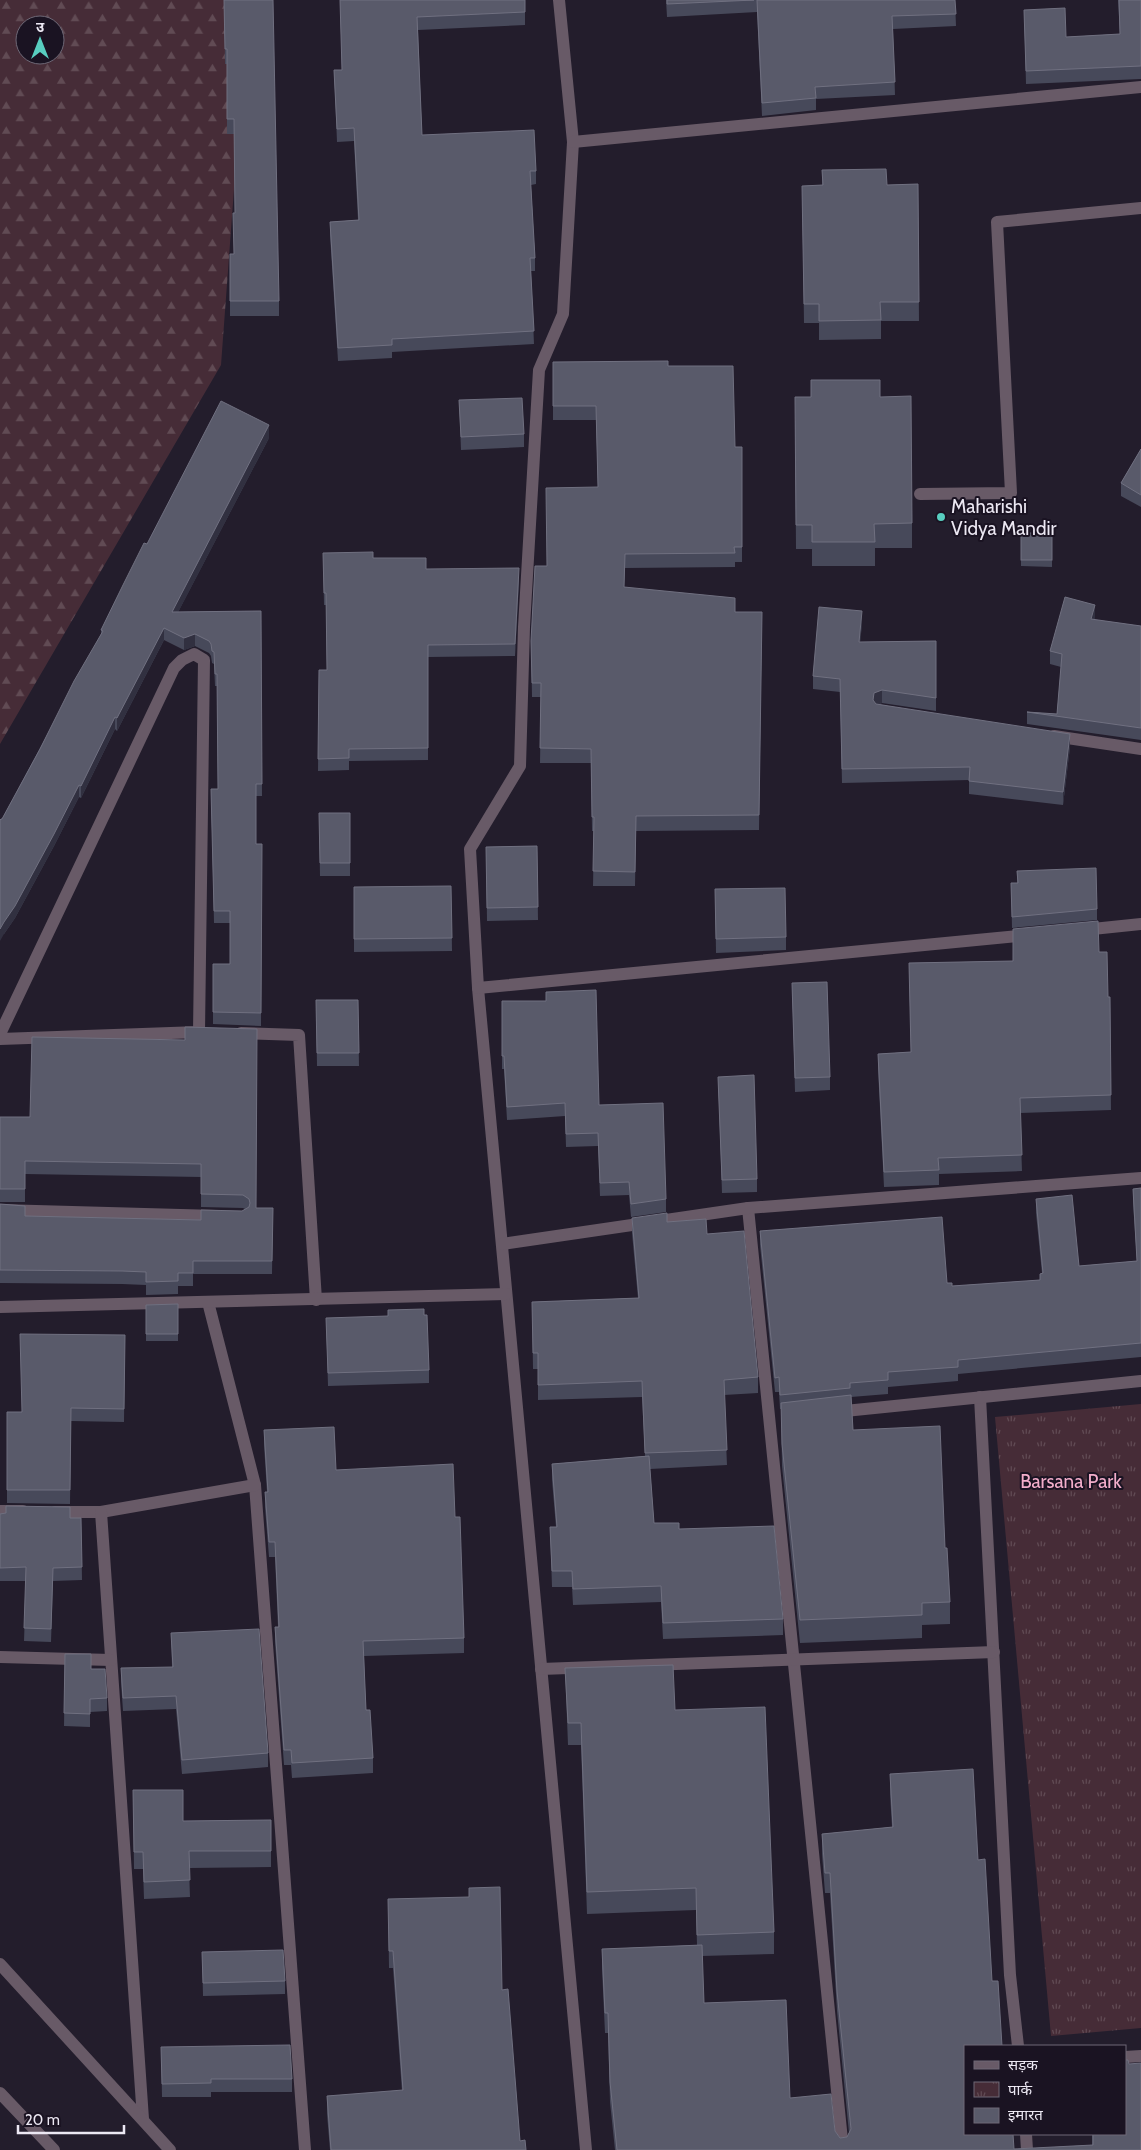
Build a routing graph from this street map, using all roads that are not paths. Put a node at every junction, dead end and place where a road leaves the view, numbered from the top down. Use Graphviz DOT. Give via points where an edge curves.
graph roads {
  1 [pos="559,0"];
  2 [pos="1141,87"];
  3 [pos="573,142"];
  4 [pos="1141,208"];
  5 [pos="920,494"];
  6 [pos="1045,735"];
  7 [pos="1141,749"];
  8 [pos="1141,924"];
  9 [pos="1072,931"];
  10 [pos="1042,934"];
  11 [pos="478,988"];
  12 [pos="226,1032"];
  13 [pos="0,1034"];
  14 [pos="0,1039"];
  15 [pos="1141,1178"];
  16 [pos="748,1208"];
  17 [pos="0,1210"];
  18 [pos="233,1216"];
  19 [pos="502,1244"];
  20 [pos="506,1294"];
  21 [pos="316,1300"];
  22 [pos="208,1302"];
  23 [pos="0,1307"];
  24 [pos="1141,1381"];
  25 [pos="980,1397"];
  26 [pos="827,1412"];
  27 [pos="255,1485"];
  28 [pos="0,1511"];
  29 [pos="101,1512"];
  30 [pos="994,1652"];
  31 [pos="0,1657"];
  32 [pos="111,1660"];
  33 [pos="794,1660"];
  34 [pos="541,1669"];
  35 [pos="0,1964"];
  36 [pos="1018,2045"];
  37 [pos="1141,2056"];
  38 [pos="1126,2057"];
  39 [pos="0,2093"];
  40 [pos="143,2119"];
  41 [pos="1026,2135"];
  42 [pos="54,2150"];
  43 [pos="170,2150"];
  44 [pos="305,2150"];
  45 [pos="586,2150"];
  46 [pos="843,2150"];
  47 [pos="1027,2150"];
  1 -- 3 [label="street"];
  2 -- 3 [label="street"];
  3 -- 11 [label="street" via="563,314 539,370 524,627 520,766 470,849"];
  4 -- 5 [label="street" via="997,222 1011,493"];
  6 -- 7 [label="street"];
  8 -- 9 [label="street"];
  10 -- 11 [label="street"];
  11 -- 19 [label="street"];
  12 -- 21 [label="street" via="299,1035"];
  13 -- 14 [label="street" via="174,668 194,654 204,660 203,1032"];
  15 -- 16 [label="street"];
  16 -- 19 [label="street"];
  16 -- 33 [label="street" via="774,1417"];
  17 -- 18 [label="street"];
  19 -- 20 [label="street"];
  20 -- 21 [label="street"];
  20 -- 34 [label="street"];
  21 -- 22 [label="street"];
  22 -- 23 [label="street"];
  22 -- 27 [label="street"];
  24 -- 25 [label="street"];
  25 -- 26 [label="street"];
  25 -- 30 [label="street"];
  27 -- 29 [label="street"];
  27 -- 44 [label="street"];
  28 -- 29 [label="street"];
  29 -- 32 [label="street"];
  30 -- 33 [label="street"];
  30 -- 36 [label="street" via="1010,1975"];
  31 -- 32 [label="street"];
  32 -- 40 [label="street"];
  33 -- 34 [label="street"];
  33 -- 46 [label="street"];
  34 -- 45 [label="street"];
  35 -- 40 [label="street"];
  37 -- 38 [label="street"];
  39 -- 42 [label="street"];
  40 -- 43 [label="street"];
  41 -- 47 [label="street"];
}
